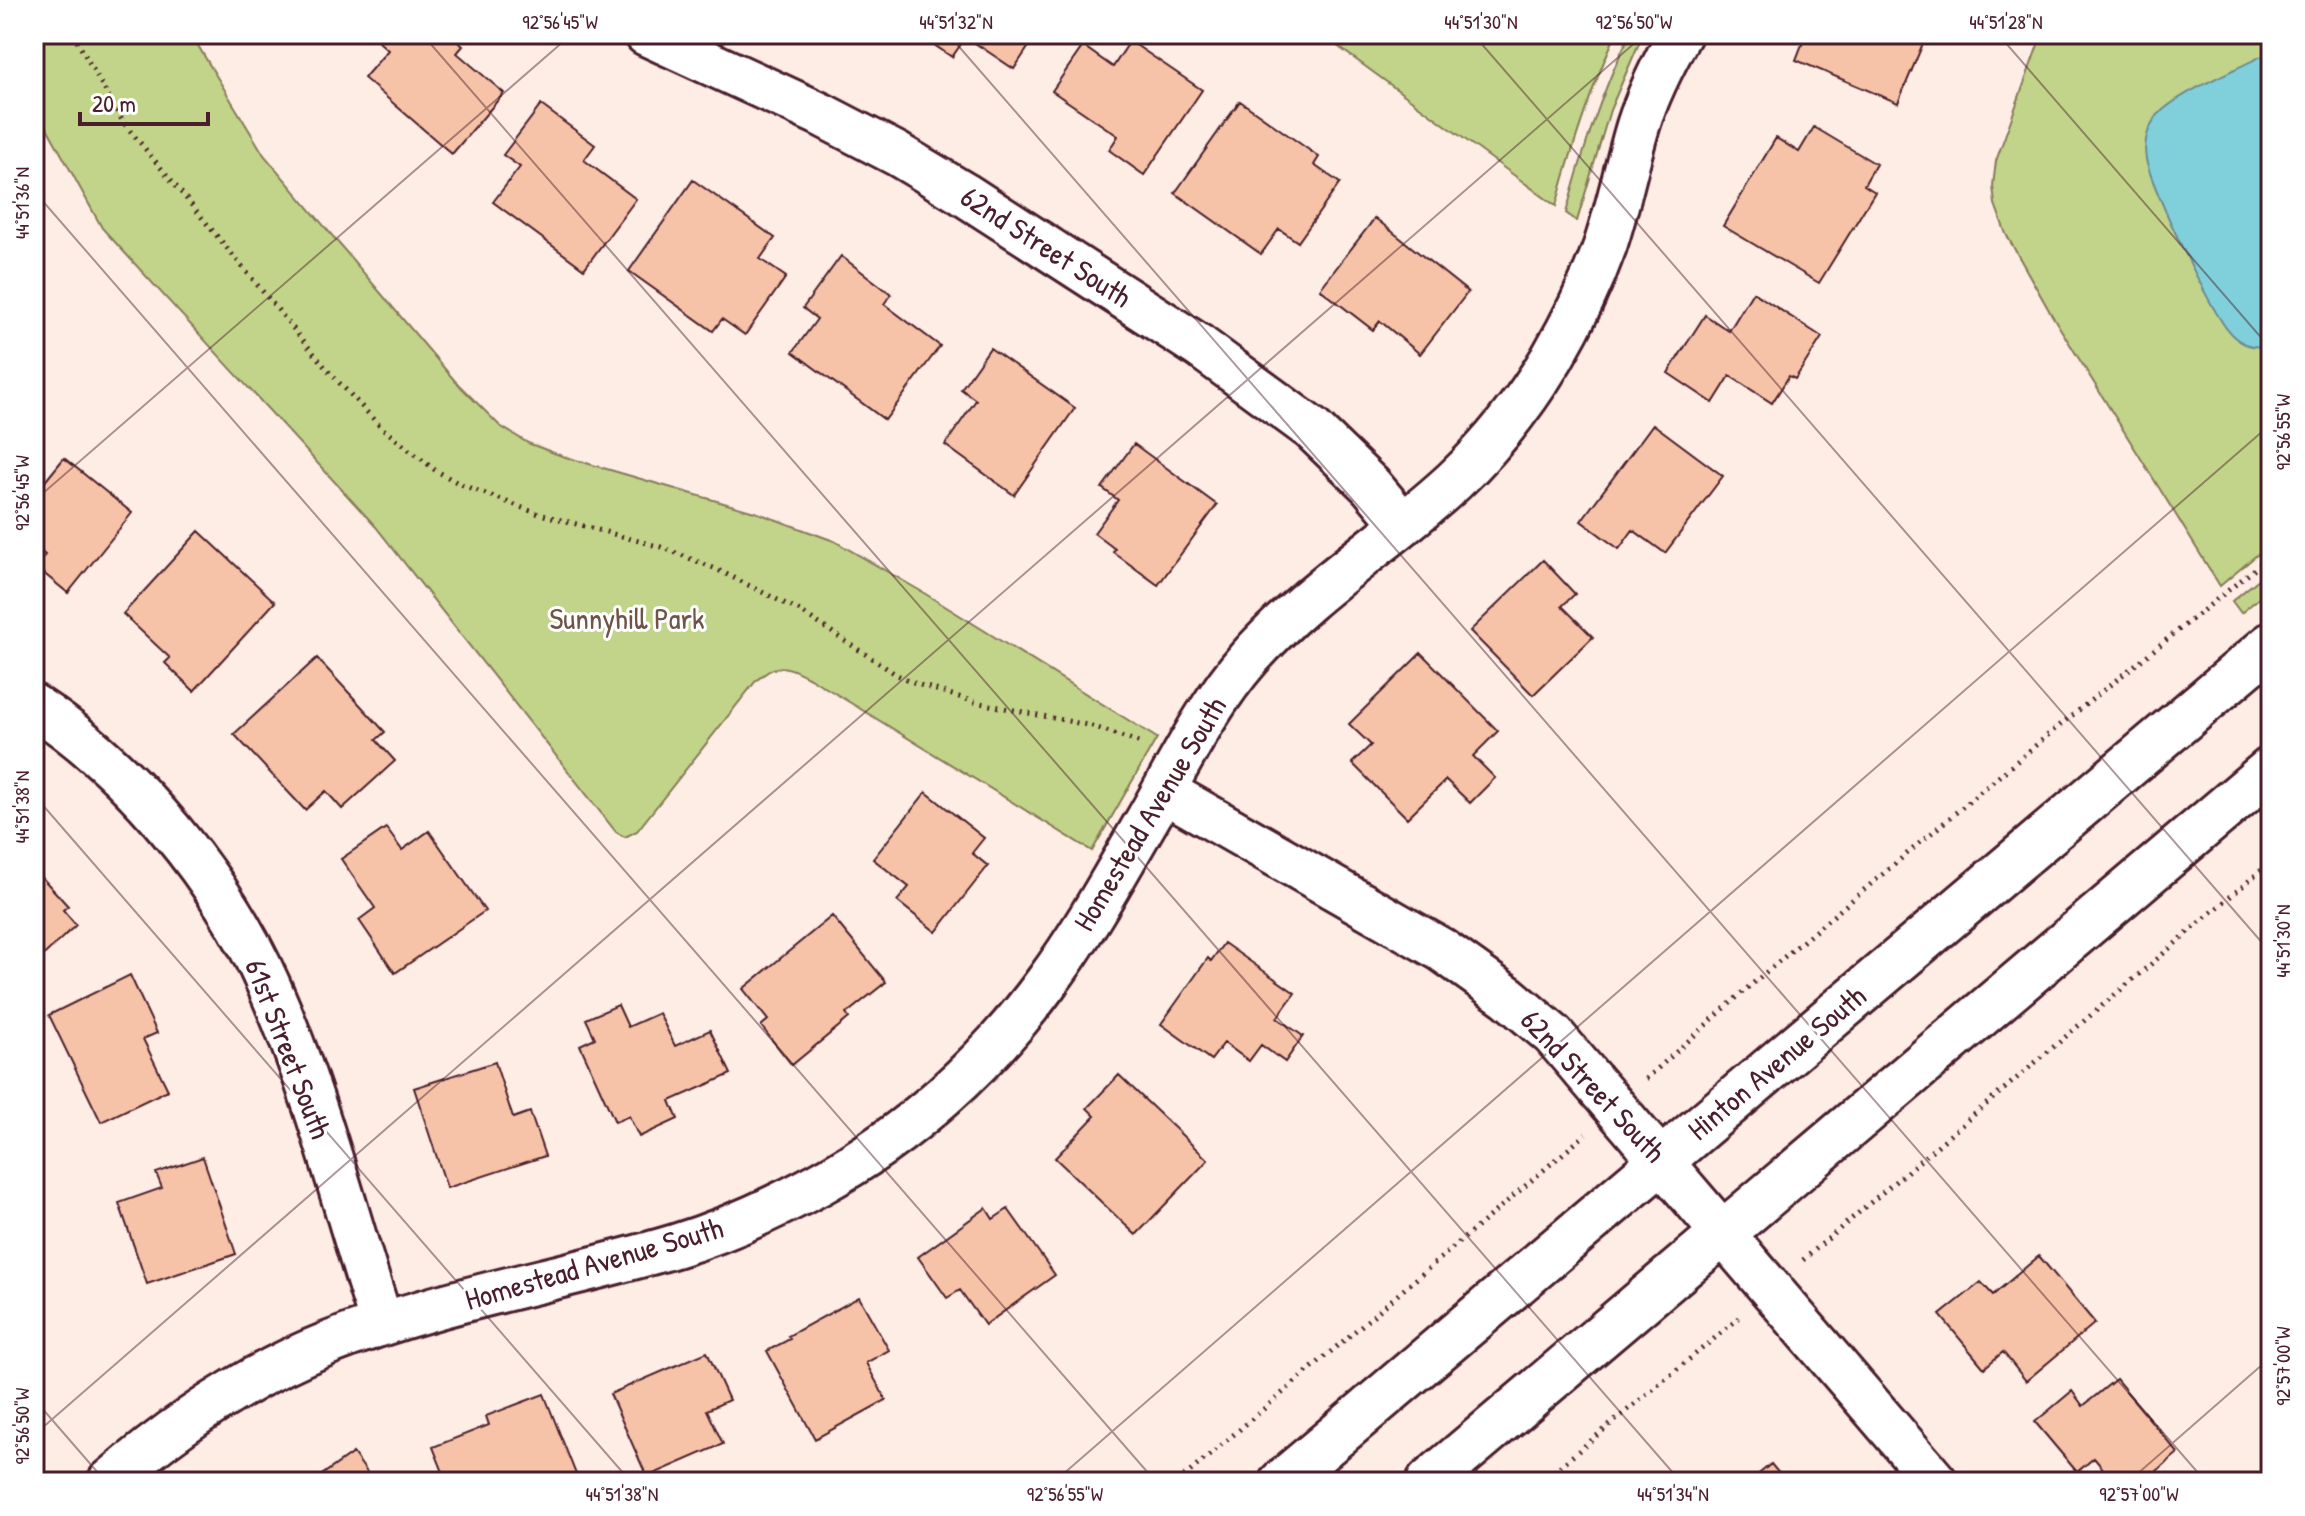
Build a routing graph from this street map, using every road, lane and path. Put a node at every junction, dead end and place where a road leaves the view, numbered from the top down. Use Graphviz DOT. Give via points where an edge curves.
graph roads {
  1 [pos="73,34"];
  2 [pos="646,34"];
  3 [pos="1680,34"];
  4 [pos="1403,524"];
  5 [pos="2271,556"];
  6 [pos="2271,645"];
  7 [pos="34,706"];
  8 [pos="1135,741"];
  9 [pos="2271,769"];
  10 [pos="1164,791"];
  11 [pos="2271,862"];
  12 [pos="1683,1045"];
  13 [pos="1663,1160"];
  14 [pos="1553,1164"];
  15 [pos="1842,1226"];
  16 [pos="1724,1233"];
  17 [pos="382,1324"];
  18 [pos="1708,1346"];
  19 [pos="109,1482"];
  20 [pos="1178,1482"];
  21 [pos="1282,1482"];
  22 [pos="1429,1482"];
  23 [pos="1541,1482"];
  24 [pos="1936,1482"];
  1 -- 8 [label="path" via="123,122 330,373 382,428 435,470 536,513 661,547 716,569 800,611 920,685"];
  2 -- 4 [label="street, 62nd Street South" via="897,154 1145,311 1294,414"];
  3 -- 4 [label="street, Homestead Avenue South" via="1645,105 1604,247 1563,338 1498,435"];
  4 -- 10 [label="street, Homestead Avenue South" via="1308,598 1250,657 1213,706"];
  5 -- 12 [label="path" via="2054,730"];
  6 -- 13 [label="main road, Hinton Avenue South"];
  7 -- 17 [label="street, 61st Street South" via="135,792 191,859 246,939 290,1038"];
  9 -- 16 [label="main road"];
  10 -- 13 [label="street, 62nd Street South" via="1473,970 1553,1035"];
  10 -- 17 [label="street, Homestead Avenue South" via="1068,951 1026,1009 947,1091 874,1150 803,1192 702,1237"];
  11 -- 15 [label="path"];
  13 -- 16 [label="street, 62nd Street South"];
  13 -- 21 [label="main road, Hinton Avenue South"];
  14 -- 20 [label="path"];
  16 -- 22 [label="main road"];
  16 -- 24 [label="street, 62nd Street South"];
  17 -- 19 [label="street, Homestead Avenue South" via="251,1380 163,1437"];
  18 -- 23 [label="path"];
}
